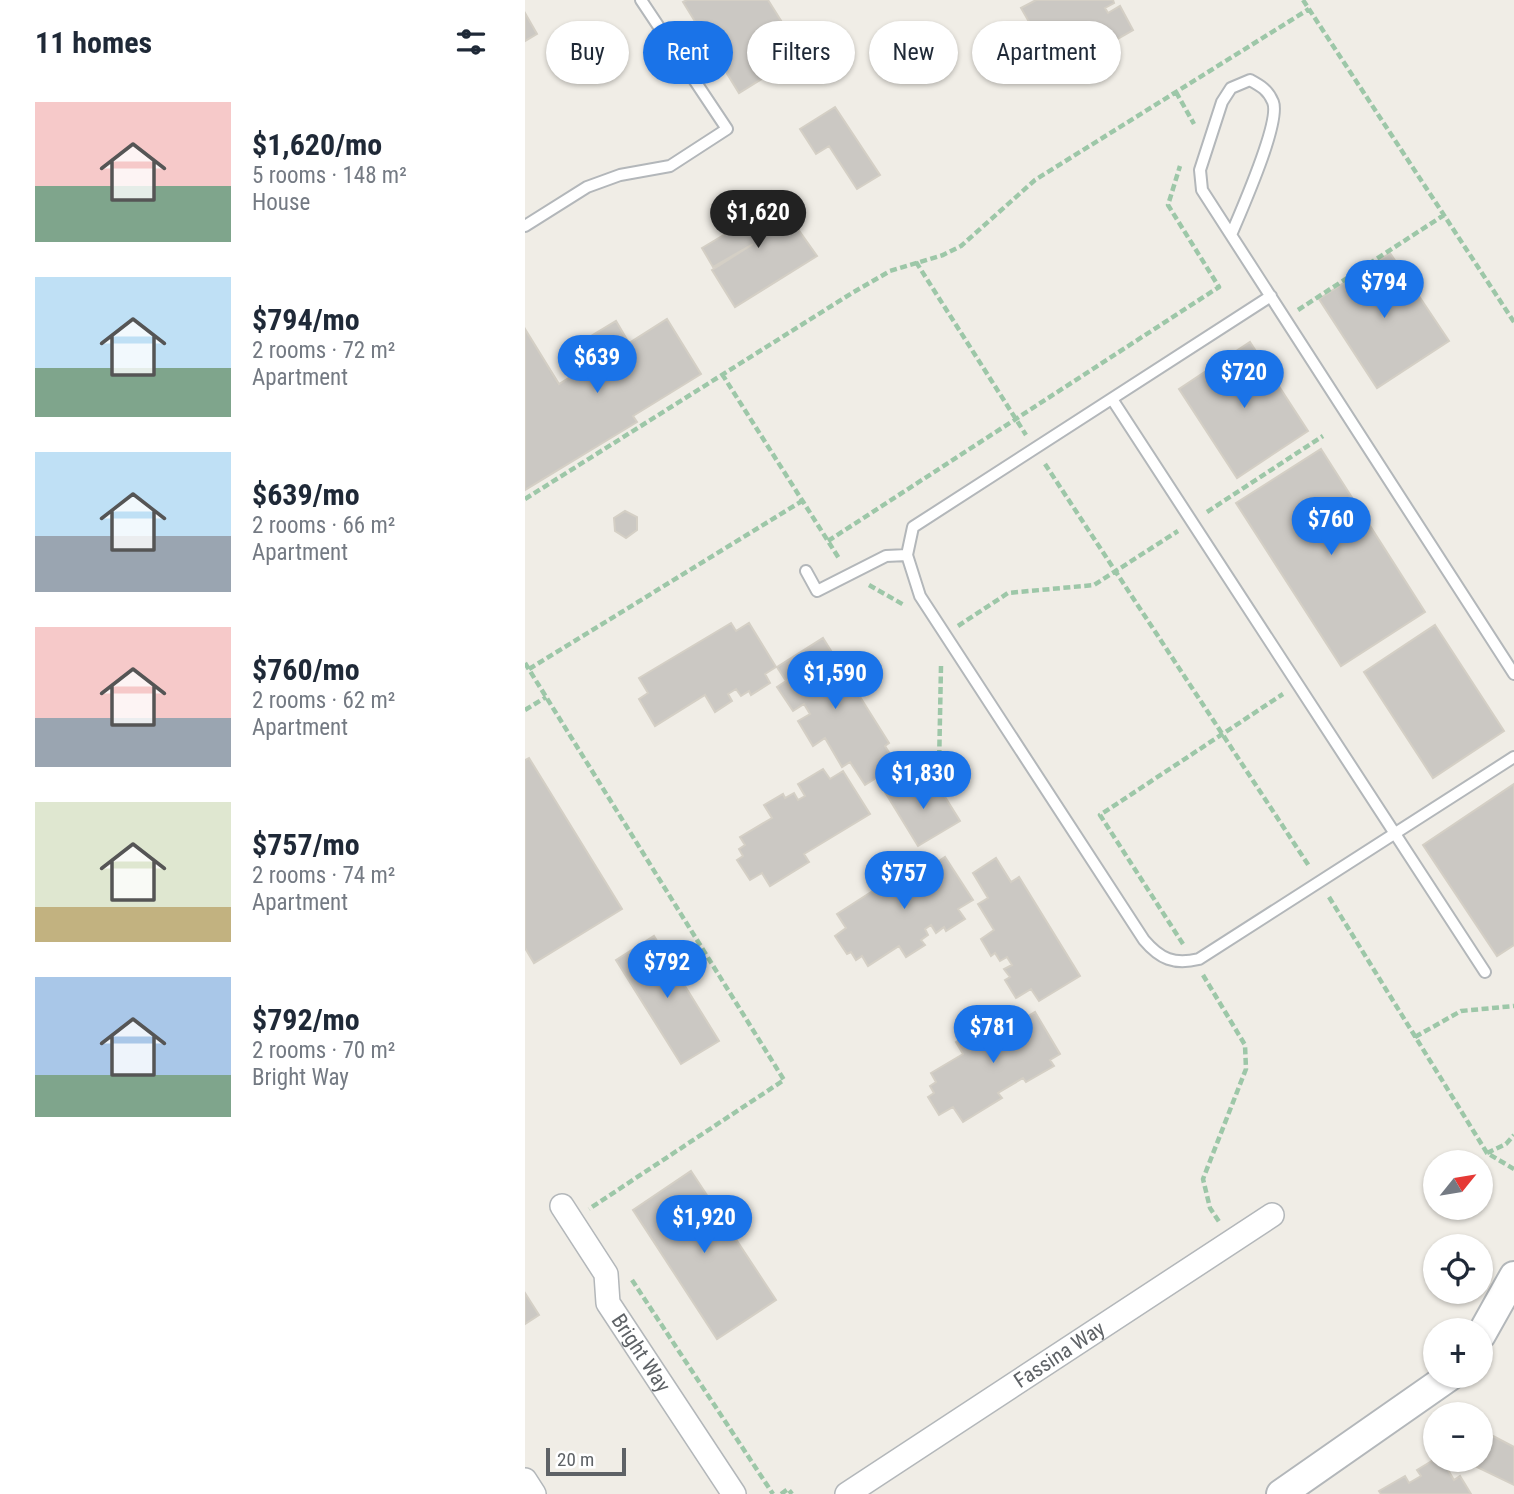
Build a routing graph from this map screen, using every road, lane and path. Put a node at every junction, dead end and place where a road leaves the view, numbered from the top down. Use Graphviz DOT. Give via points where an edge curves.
graph roads {
  1 [pos="642,0"];
  2 [pos="1303,0"];
  3 [pos="1309,9"];
  4 [pos="1176,92"];
  5 [pos="1190,135"];
  6 [pos="1183,158"];
  7 [pos="1444,215"];
  8 [pos="525,226"];
  9 [pos="1231,235"];
  10 [pos="916,262"];
  11 [pos="1271,296"];
  12 [pos="1296,312"];
  13 [pos="1514,322"];
  14 [pos="1112,399"];
  15 [pos="1016,419"];
  16 [pos="1323,436"];
  17 [pos="1029,439"];
  18 [pos="1043,461"];
  19 [pos="525,499"];
  20 [pos="803,501"];
  21 [pos="1203,514"];
  22 [pos="1178,531"];
  23 [pos="828,541"];
  24 [pos="907,555"];
  25 [pos="806,571"];
  26 [pos="1115,571"];
  27 [pos="954,628"];
  28 [pos="525,663"];
  29 [pos="529,669"];
  30 [pos="1514,674"];
  31 [pos="1298,684"];
  32 [pos="546,697"];
  33 [pos="525,710"];
  34 [pos="1222,734"];
  35 [pos="1514,757"];
  36 [pos="1394,833"];
  37 [pos="1319,881"];
  38 [pos="1194,960"];
  39 [pos="1485,972"];
  40 [pos="1514,1006"];
  41 [pos="1415,1037"];
  42 [pos="1514,1135"];
  43 [pos="1485,1150"];
  44 [pos="1493,1150"];
  45 [pos="1493,1157"];
  46 [pos="1514,1169"];
  47 [pos="562,1206"];
  48 [pos="1272,1215"];
  49 [pos="594,1222"];
  50 [pos="1231,1241"];
  51 [pos="1514,1276"];
  52 [pos="631,1279"];
  53 [pos="1491,1318"];
  54 [pos="1433,1388"];
  55 [pos="525,1480"];
  56 [pos="534,1494"];
  57 [pos="734,1494"];
  58 [pos="773,1494"];
  59 [pos="781,1494"];
  60 [pos="792,1494"];
  61 [pos="847,1494"];
  62 [pos="1281,1494"];
  1 -- 8 [label="lane" via="727,129 670,166 587,187"];
  2 -- 3 [label="path"];
  3 -- 4 [label="path"];
  3 -- 7 [label="path"];
  4 -- 5 [label="path" via="1194,123"];
  4 -- 10 [label="path" via="1035,180 961,246"];
  6 -- 15 [label="path" via="1168,205 1219,287"];
  7 -- 12 [label="path"];
  7 -- 13 [label="path"];
  9 -- 9 [label="lane" via="1202,190 1200,170 1222,102 1231,88 1250,80 1266,89 1275,104 1274,125"];
  9 -- 11 [label="lane"];
  10 -- 15 [label="path"];
  10 -- 19 [label="path" via="852,293"];
  11 -- 14 [label="lane"];
  11 -- 30 [label="lane"];
  14 -- 24 [label="lane" via="913,527"];
  14 -- 31 [label="lane"];
  15 -- 17 [label="path"];
  15 -- 23 [label="path"];
  16 -- 21 [label="path"];
  18 -- 26 [label="path"];
  20 -- 29 [label="path"];
  22 -- 26 [label="path"];
  24 -- 25 [label="lane" via="886,556 817,591"];
  24 -- 38 [label="lane" via="920,596 1144,940 1157,955 1171,961"];
  26 -- 27 [label="path" via="1094,585 1008,593"];
  26 -- 34 [label="path"];
  28 -- 29 [label="path"];
  29 -- 32 [label="path"];
  31 -- 34 [label="path"];
  31 -- 36 [label="lane"];
  32 -- 33 [label="path"];
  32 -- 49 [label="path" via="783,1080 586,1211"];
  34 -- 37 [label="path"];
  34 -- 38 [label="path" via="1100,815"];
  35 -- 36 [label="lane"];
  36 -- 37 [label="lane"];
  36 -- 39 [label="lane"];
  37 -- 38 [label="lane"];
  37 -- 41 [label="path"];
  38 -- 50 [label="path" via="1245,1045 1246,1069 1203,1180 1210,1208"];
  40 -- 41 [label="path" via="1461,1011"];
  41 -- 43 [label="path"];
  42 -- 44 [label="path"];
  45 -- 46 [label="path"];
  47 -- 57 [label="street, Bright Way" via="606,1274 608,1303"];
  48 -- 50 [label="street, Fassina Way"];
  50 -- 61 [label="street, Fassina Way"];
  51 -- 53 [label="street"];
  52 -- 58 [label="path"];
  54 -- 62 [label="street"];
  55 -- 56 [label="street"];
  59 -- 60 [label="path" via="788,1489"];
}
